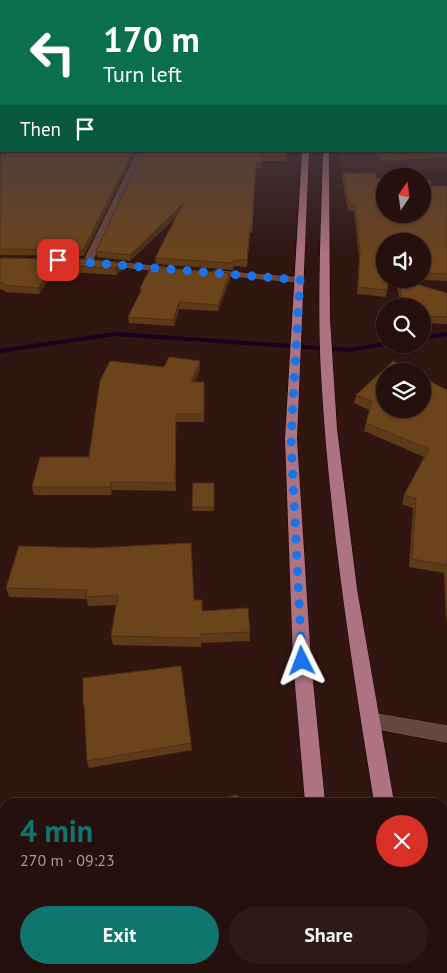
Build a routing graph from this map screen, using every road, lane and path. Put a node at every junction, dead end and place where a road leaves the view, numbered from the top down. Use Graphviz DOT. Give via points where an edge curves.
graph roads {
  1 [pos="134,164"];
  2 [pos="305,164"];
  3 [pos="326,164"];
  4 [pos="176,270"];
  5 [pos="204,273"];
  6 [pos="300,280"];
  7 [pos="370,721"];
  8 [pos="447,734"];
  9 [pos="315,798"];
  10 [pos="383,798"];
  1 -- 4 [label="street" via="84,261"];
  2 -- 6 [label="main road"];
  3 -- 7 [label="main road" via="326,373 358,654"];
  5 -- 6 [label="street"];
  6 -- 9 [label="main road" via="291,439 302,661"];
  7 -- 8 [label="street"];
  7 -- 10 [label="main road"];
}
